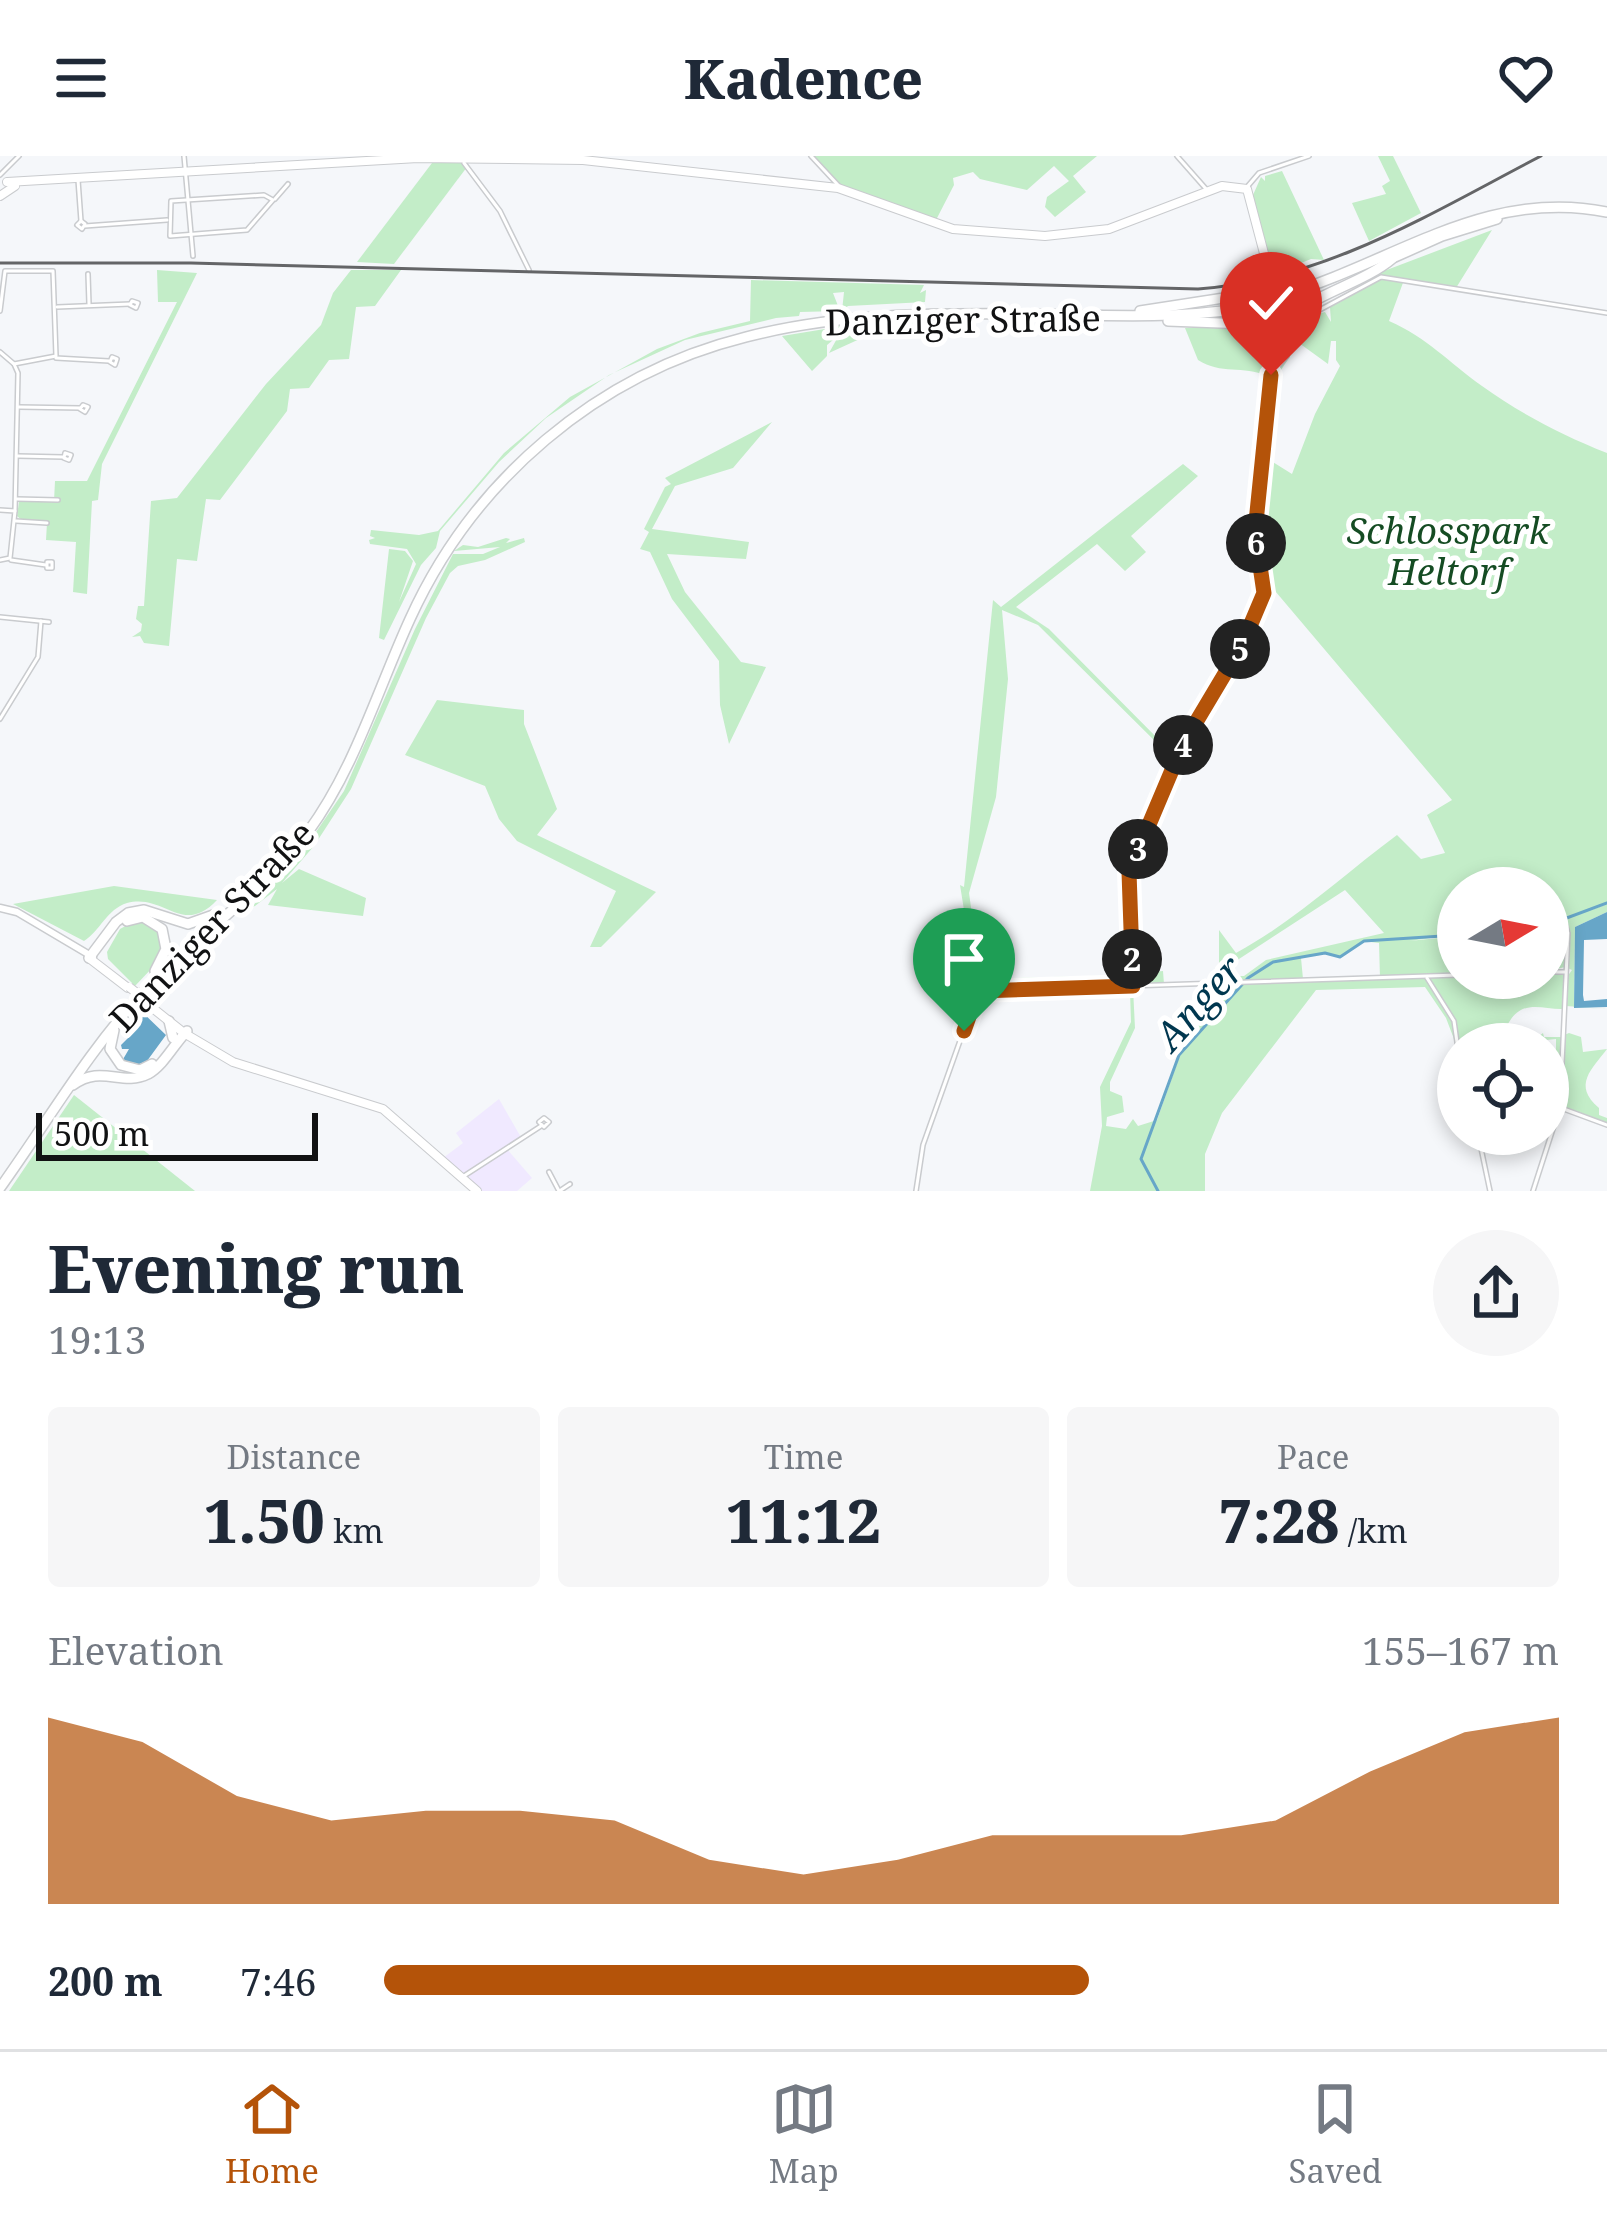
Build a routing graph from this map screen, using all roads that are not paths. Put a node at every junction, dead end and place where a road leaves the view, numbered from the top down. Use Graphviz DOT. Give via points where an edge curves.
graph roads {
  1 [pos="184,156"];
  2 [pos="461,156"];
  3 [pos="811,156"];
  4 [pos="1177,156"];
  5 [pos="1309,156"];
  6 [pos="16,157"];
  7 [pos="185,172"];
  8 [pos="78,178"];
  9 [pos="288,184"];
  10 [pos="3,185"];
  11 [pos="838,188"];
  12 [pos="1247,189"];
  13 [pos="1208,191"];
  14 [pos="188,200"];
  15 [pos="274,200"];
  16 [pos="1607,215"];
  17 [pos="170,220"];
  18 [pos="190,234"];
  19 [pos="193,256"];
  20 [pos="1393,258"];
  21 [pos="529,270"];
  22 [pos="88,274"];
  23 [pos="1277,298"];
  24 [pos="130,304"];
  25 [pos="89,306"];
  26 [pos="55,308"];
  27 [pos="0,310"];
  28 [pos="1607,313"];
  29 [pos="1143,314"];
  30 [pos="1282,322"];
  31 [pos="1288,342"];
  32 [pos="0,352"];
  33 [pos="54,357"];
  34 [pos="109,361"];
  35 [pos="14,364"];
  36 [pos="17,406"];
  37 [pos="80,408"];
  38 [pos="16,455"];
  39 [pos="63,457"];
  40 [pos="16,499"];
  41 [pos="58,500"];
  42 [pos="0,510"];
  43 [pos="14,511"];
  44 [pos="14,520"];
  45 [pos="47,523"];
  46 [pos="9,559"];
  47 [pos="0,560"];
  48 [pos="46,565"];
  49 [pos="0,617"];
  50 [pos="41,621"];
  51 [pos="49,622"];
  52 [pos="0,719"];
  53 [pos="0,908"];
  54 [pos="219,914"];
  55 [pos="93,959"];
  56 [pos="154,971"];
  57 [pos="1426,976"];
  58 [pos="1437,976"];
  59 [pos="1133,986"];
  60 [pos="978,991"];
  61 [pos="950,992"];
  62 [pos="146,1001"];
  63 [pos="119,1019"];
  64 [pos="169,1021"];
  65 [pos="1454,1023"];
  66 [pos="181,1032"];
  67 [pos="64,1092"];
  68 [pos="1569,1110"];
  69 [pos="1607,1125"];
  70 [pos="541,1126"];
  71 [pos="1482,1155"];
  72 [pos="1545,1155"];
  73 [pos="549,1172"];
  74 [pos="462,1178"];
  75 [pos="0,1179"];
  76 [pos="570,1184"];
  77 [pos="0,1188"];
  78 [pos="477,1191"];
  79 [pos="559,1191"];
  80 [pos="916,1191"];
  81 [pos="1490,1191"];
  82 [pos="1533,1191"];
  1 -- 7 [label="street"];
  2 -- 7 [label="main road"];
  2 -- 11 [label="main road" via="608,161"];
  2 -- 21 [label="street"];
  3 -- 11 [label="street"];
  4 -- 13 [label="street"];
  5 -- 12 [label="street" via="1259,173"];
  6 -- 10 [label="street"];
  7 -- 8 [label="main road"];
  7 -- 14 [label="street"];
  8 -- 10 [label="main road"];
  8 -- 17 [label="street" via="83,223"];
  9 -- 15 [label="street"];
  11 -- 13 [label="main road" via="946,227 1029,236 1109,229"];
  12 -- 13 [label="main road"];
  12 -- 23 [label="main road"];
  14 -- 15 [label="street"];
  14 -- 17 [label="street" via="169,202"];
  14 -- 18 [label="street"];
  15 -- 18 [label="street" via="247,230"];
  16 -- 20 [label="highway, Danziger Straße" via="1499,218"];
  16 -- 23 [label="highway, Danziger Straße" via="1542,207 1497,212"];
  17 -- 18 [label="street" via="170,236"];
  18 -- 19 [label="street"];
  20 -- 23 [label="highway, Danziger Straße"];
  20 -- 30 [label="highway"];
  22 -- 25 [label="street"];
  23 -- 29 [label="highway, Danziger Straße"];
  23 -- 30 [label="main road"];
  24 -- 25 [label="street"];
  25 -- 26 [label="street"];
  26 -- 27 [label="street" via="51,270 9,269"];
  26 -- 33 [label="street"];
  28 -- 31 [label="street" via="1381,277 1312,314"];
  29 -- 30 [label="highway" via="1193,323"];
  29 -- 54 [label="highway, Danziger Straße" via="947,308 787,322 688,349 591,399 511,464 444,545 322,800 280,856"];
  29 -- 63 [label="highway, Danziger Straße" via="900,315 809,324 690,354 595,403 514,468 451,545 349,763 305,835"];
  30 -- 31 [label="street"];
  31 -- 59 [label="street" via="1268,387 1255,532 1264,593 1183,744 1129,872"];
  32 -- 35 [label="street"];
  33 -- 34 [label="street"];
  33 -- 35 [label="street"];
  35 -- 36 [label="street"];
  36 -- 37 [label="street"];
  36 -- 38 [label="street"];
  38 -- 39 [label="street"];
  38 -- 40 [label="street"];
  40 -- 41 [label="street"];
  40 -- 43 [label="street"];
  42 -- 43 [label="street"];
  43 -- 44 [label="street"];
  44 -- 45 [label="street"];
  44 -- 46 [label="street"];
  46 -- 47 [label="street"];
  46 -- 48 [label="street"];
  49 -- 50 [label="street"];
  50 -- 51 [label="street"];
  50 -- 52 [label="street" via="38,657"];
  53 -- 55 [label="street"];
  54 -- 55 [label="highway" via="188,924 136,911 116,922"];
  54 -- 56 [label="highway, Danziger Straße"];
  55 -- 56 [label="highway" via="121,925 143,917 166,941"];
  55 -- 62 [label="main road, bridge"];
  56 -- 75 [label="highway, Danziger Straße" via="89,1047"];
  57 -- 58 [label="street"];
  57 -- 59 [label="street"];
  57 -- 65 [label="street"];
  59 -- 60 [label="street"];
  60 -- 61 [label="street"];
  60 -- 80 [label="street" via="923,1145"];
  62 -- 64 [label="main road"];
  62 -- 66 [label="main road"];
  63 -- 66 [label="highway" via="110,1049 128,1069 151,1065"];
  63 -- 67 [label="highway, Danziger Straße"];
  64 -- 66 [label="highway"];
  66 -- 67 [label="highway" via="146,1075 92,1075"];
  66 -- 74 [label="main road" via="225,1058 383,1109"];
  67 -- 77 [label="highway, Danziger Straße"];
  68 -- 69 [label="street"];
  70 -- 74 [label="street"];
  71 -- 81 [label="street"];
  72 -- 82 [label="street"];
  73 -- 79 [label="street"];
  74 -- 78 [label="main road"];
  76 -- 79 [label="street"];
}
